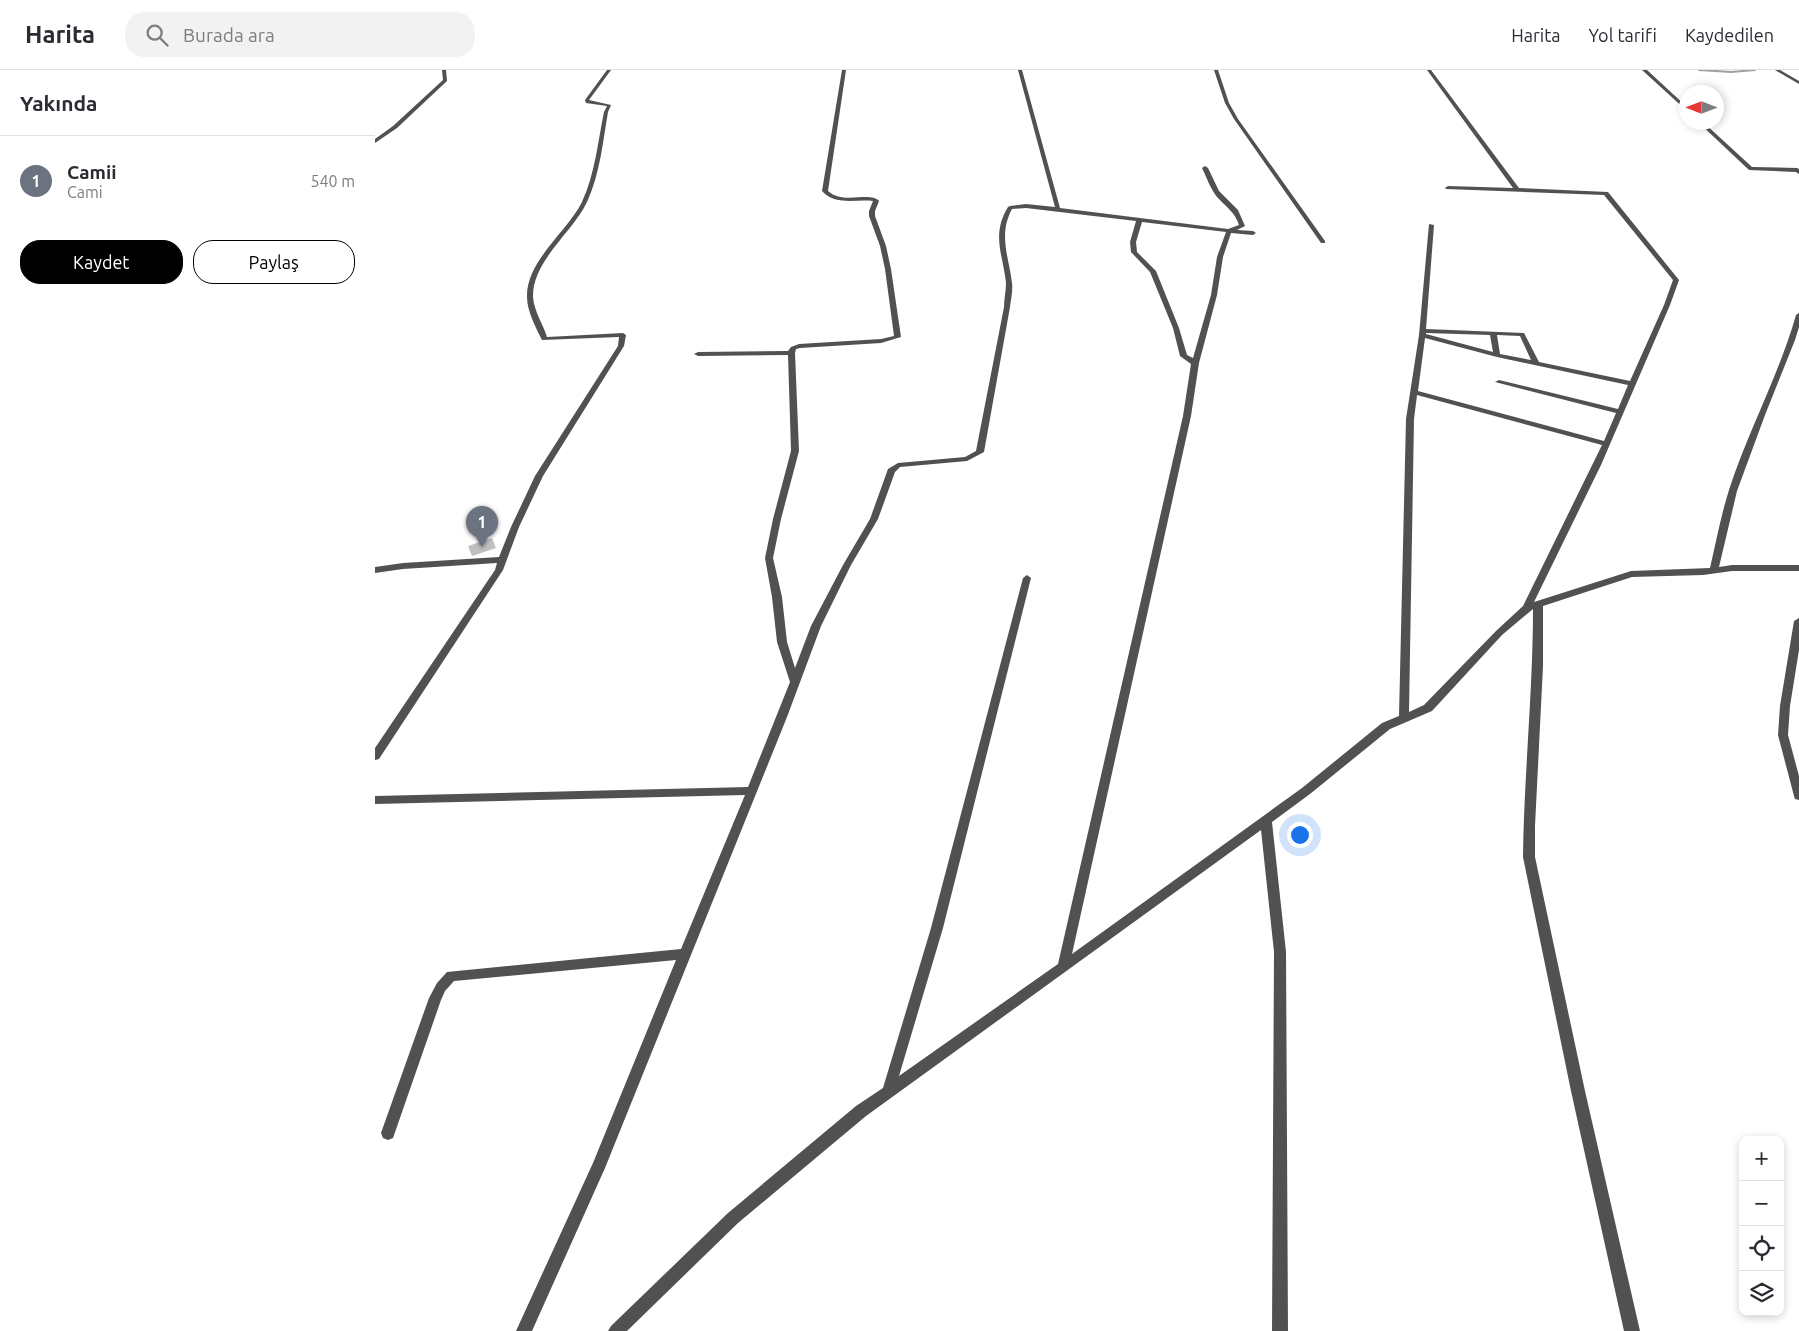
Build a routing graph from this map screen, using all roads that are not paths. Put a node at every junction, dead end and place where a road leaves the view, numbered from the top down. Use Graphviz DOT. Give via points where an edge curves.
graph roads {
  1 [pos="444,70"];
  2 [pos="609,70"];
  3 [pos="844,70"];
  4 [pos="1020,70"];
  5 [pos="1216,70"];
  6 [pos="1429,70"];
  7 [pos="1644,70"];
  8 [pos="1777,70"];
  9 [pos="1799,83"];
  10 [pos="1679,103"];
  11 [pos="1709,130"];
  12 [pos="375,141"];
  13 [pos="1205,168"];
  14 [pos="1799,172"];
  15 [pos="1448,188"];
  16 [pos="1517,190"];
  17 [pos="1058,209"];
  18 [pos="1139,221"];
  19 [pos="1431,225"];
  20 [pos="1229,231"];
  21 [pos="1253,232"];
  22 [pos="1323,242"];
  23 [pos="1799,315"];
  24 [pos="1423,333"];
  25 [pos="1493,333"];
  26 [pos="791,353"];
  27 [pos="698,354"];
  28 [pos="1497,355"];
  29 [pos="1536,363"];
  30 [pos="1195,364"];
  31 [pos="1499,382"];
  32 [pos="1631,384"];
  33 [pos="1414,392"];
  34 [pos="1619,412"];
  35 [pos="1606,444"];
  36 [pos="502,560"];
  37 [pos="1799,568"];
  38 [pos="375,570"];
  39 [pos="1714,571"];
  40 [pos="1027,578"];
  41 [pos="1533,606"];
  42 [pos="1799,621"];
  43 [pos="795,682"];
  44 [pos="1404,718"];
  45 [pos="375,756"];
  46 [pos="751,791"];
  47 [pos="1799,796"];
  48 [pos="375,800"];
  49 [pos="1266,821"];
  50 [pos="685,954"];
  51 [pos="1063,967"];
  52 [pos="888,1092"];
  53 [pos="388,1133"];
  54 [pos="524,1331"];
  55 [pos="616,1331"];
  56 [pos="1280,1331"];
  57 [pos="1632,1331"];
  1 -- 12 [label="street" via="445,80"];
  2 -- 36 [label="street" via="587,100 609,105 609,108 585,201 535,274 529,293 532,312 544,339 623,335 624,338 539,476"];
  3 -- 26 [label="street" via="825,192 839,199 874,198 876,201 873,219 889,270 899,337 799,346"];
  4 -- 17 [label="street"];
  5 -- 22 [label="street" via="1236,119"];
  6 -- 16 [label="street"];
  7 -- 10 [label="street"];
  8 -- 9 [label="street"];
  11 -- 14 [label="street" via="1751,169"];
  13 -- 20 [label="street" via="1218,195 1234,208 1241,220 1241,226"];
  15 -- 16 [label="street"];
  16 -- 32 [label="street" via="1606,194 1676,280"];
  17 -- 18 [label="street"];
  17 -- 43 [label="street" via="1019,206 1010,208 1005,217 1001,240 1009,285 980,452 967,459 912,462 898,465 891,471 874,519 815,626"];
  18 -- 20 [label="street"];
  18 -- 30 [label="street" via="1133,242 1134,252 1153,271 1184,356"];
  19 -- 24 [label="street"];
  20 -- 21 [label="street"];
  20 -- 30 [label="street"];
  23 -- 39 [label="street" via="1733,491"];
  24 -- 25 [label="street"];
  24 -- 28 [label="street"];
  24 -- 33 [label="street"];
  25 -- 28 [label="street"];
  25 -- 29 [label="street" via="1522,334"];
  26 -- 27 [label="street"];
  26 -- 43 [label="street" via="795,451 769,558 782,642"];
  28 -- 29 [label="street"];
  29 -- 32 [label="street"];
  30 -- 51 [label="street" via="1187,416"];
  31 -- 34 [label="street"];
  32 -- 34 [label="street"];
  33 -- 35 [label="street"];
  33 -- 44 [label="street" via="1410,419"];
  34 -- 35 [label="street"];
  35 -- 41 [label="street"];
  36 -- 38 [label="street"];
  36 -- 45 [label="street" via="499,570"];
  37 -- 39 [label="street"];
  39 -- 41 [label="street" via="1631,574"];
  40 -- 52 [label="street" via="937,928"];
  41 -- 44 [label="street" via="1499,633 1428,708"];
  41 -- 57 [label="street" via="1538,666 1529,857"];
  42 -- 47 [label="street" via="1783,735"];
  43 -- 46 [label="street"];
  44 -- 49 [label="street" via="1386,726"];
  46 -- 48 [label="street"];
  46 -- 50 [label="street"];
  49 -- 51 [label="street"];
  49 -- 56 [label="street" via="1280,952"];
  50 -- 53 [label="street" via="451,976 435,998"];
  50 -- 54 [label="street" via="598,1168"];
  51 -- 52 [label="street"];
  52 -- 55 [label="street" via="733,1218"];
}
